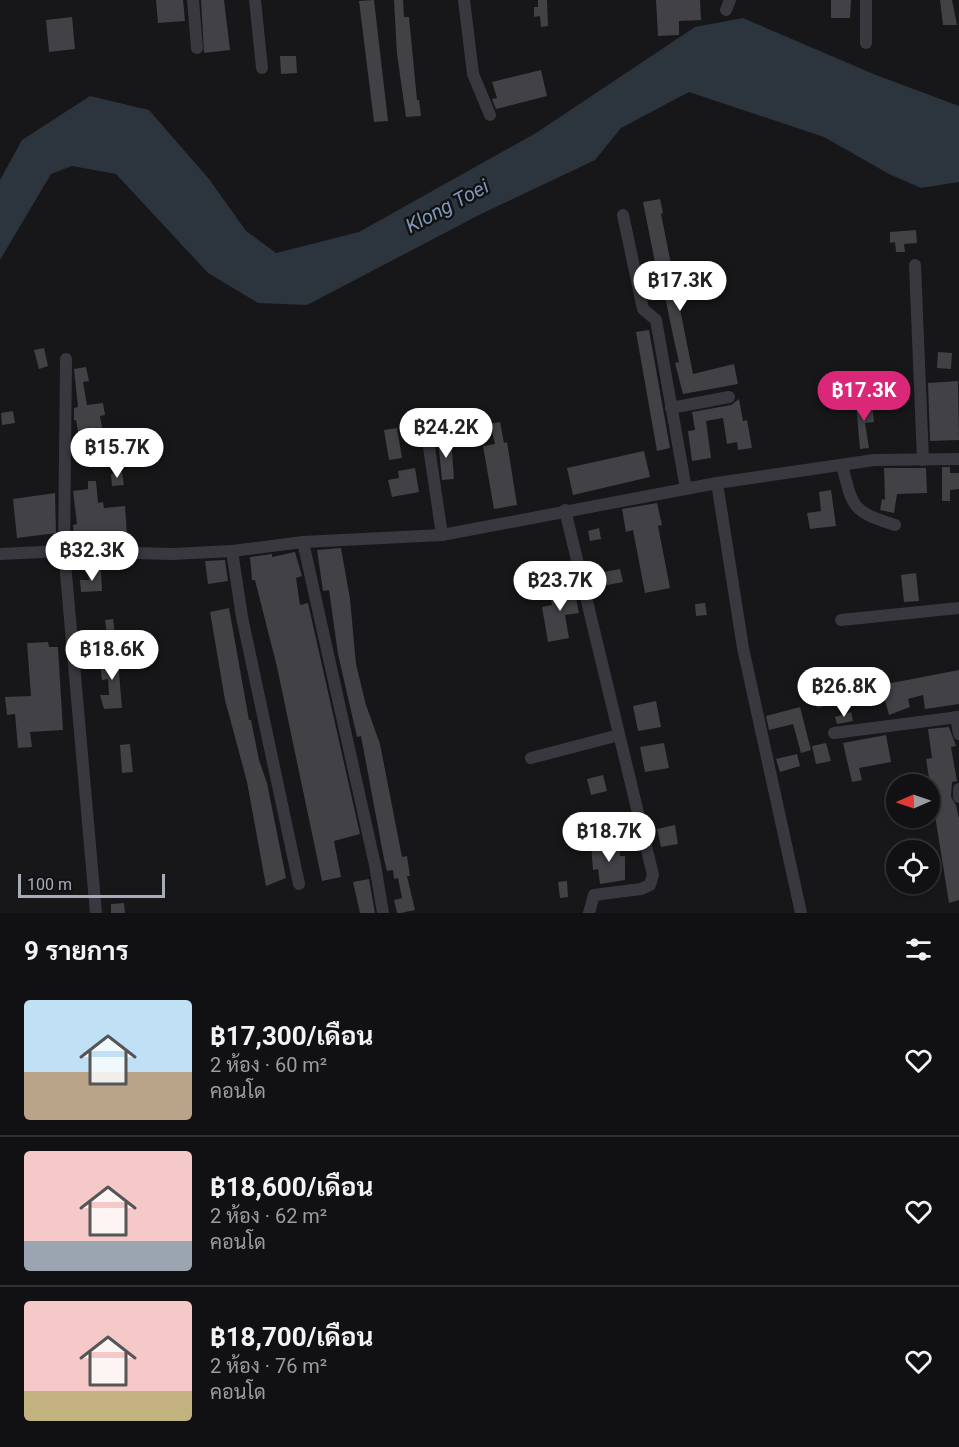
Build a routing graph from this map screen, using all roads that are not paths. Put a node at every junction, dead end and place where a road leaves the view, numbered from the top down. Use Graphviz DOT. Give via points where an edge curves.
graph roads {
  1 [pos="193,0"];
  2 [pos="255,0"];
  3 [pos="465,0"];
  4 [pos="866,0"];
  5 [pos="866,43"];
  6 [pos="197,48"];
  7 [pos="262,68"];
  8 [pos="490,115"];
  9 [pos="623,214"];
  10 [pos="915,265"];
  11 [pos="66,359"];
  12 [pos="729,397"];
  13 [pos="671,408"];
  14 [pos="429,447"];
  15 [pos="959,459"];
  16 [pos="923,460"];
  17 [pos="842,465"];
  18 [pos="717,483"];
  19 [pos="686,489"];
  20 [pos="565,510"];
  21 [pos="895,525"];
  22 [pos="442,535"];
  23 [pos="303,542"];
  24 [pos="64,551"];
  25 [pos="232,551"];
  26 [pos="0,554"];
  27 [pos="959,608"];
  28 [pos="841,620"];
  29 [pos="957,717"];
  30 [pos="834,733"];
  31 [pos="959,734"];
  32 [pos="619,735"];
  33 [pos="531,758"];
  34 [pos="959,789"];
  35 [pos="959,797"];
  36 [pos="299,884"];
  37 [pos="96,913"];
  38 [pos="383,913"];
  39 [pos="589,913"];
  40 [pos="801,913"];
  1 -- 6 [label="street"];
  2 -- 7 [label="street"];
  3 -- 8 [label="street" via="473,74"];
  4 -- 5 [label="street"];
  9 -- 13 [label="street" via="643,309 656,321"];
  10 -- 16 [label="street"];
  11 -- 24 [label="street"];
  12 -- 13 [label="street"];
  13 -- 19 [label="street"];
  14 -- 22 [label="street"];
  15 -- 16 [label="street"];
  16 -- 17 [label="street" via="874,460"];
  17 -- 18 [label="street"];
  17 -- 21 [label="street" via="860,513"];
  18 -- 19 [label="street"];
  18 -- 40 [label="street" via="743,648"];
  19 -- 20 [label="street"];
  20 -- 22 [label="street"];
  20 -- 32 [label="street"];
  22 -- 23 [label="street"];
  23 -- 25 [label="street"];
  23 -- 38 [label="street"];
  24 -- 25 [label="street"];
  24 -- 26 [label="street"];
  24 -- 37 [label="street"];
  25 -- 36 [label="street" via="242,617"];
  27 -- 28 [label="street"];
  29 -- 30 [label="street"];
  29 -- 31 [label="street"];
  32 -- 33 [label="street"];
  32 -- 39 [label="street" via="653,875 650,885 641,890 594,895"];
  34 -- 35 [label="street"];
}
